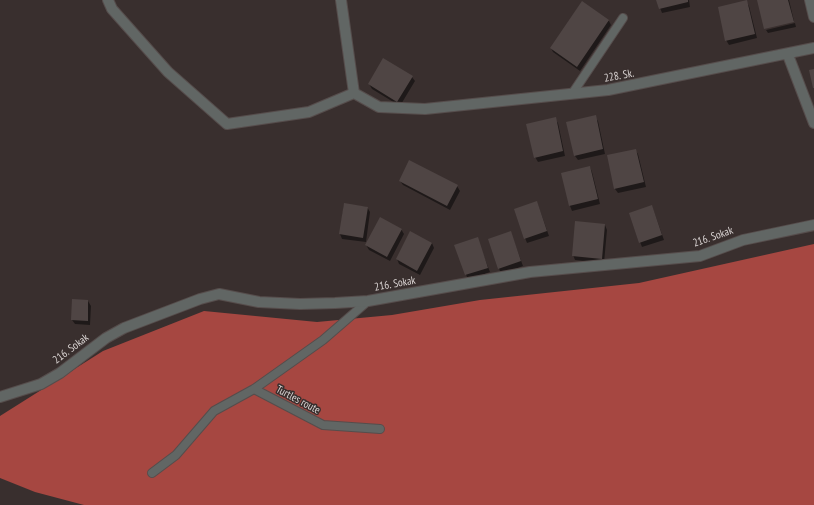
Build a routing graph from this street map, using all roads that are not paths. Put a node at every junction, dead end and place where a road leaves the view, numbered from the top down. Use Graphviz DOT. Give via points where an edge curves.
graph roads {
  1 [pos="108,0"];
  2 [pos="341,0"];
  3 [pos="810,0"];
  4 [pos="814,17"];
  5 [pos="623,18"];
  6 [pos="814,48"];
  7 [pos="788,55"];
  8 [pos="354,93"];
  9 [pos="572,94"];
  10 [pos="814,122"];
  11 [pos="814,225"];
  12 [pos="368,301"];
  13 [pos="254,389"];
  14 [pos="0,397"];
  15 [pos="380,429"];
  16 [pos="152,473"];
  1 -- 8 [label="street" via="112,9 168,72 227,124 309,112"];
  2 -- 8 [label="street"];
  3 -- 4 [label="street"];
  5 -- 9 [label="lane"];
  6 -- 7 [label="street, 228. Sk."];
  7 -- 9 [label="street, 228. Sk." via="608,90"];
  7 -- 10 [label="street"];
  8 -- 9 [label="street, 228. Sk." via="379,107 425,109"];
  11 -- 12 [label="street, 216. Sokak" via="743,240 700,256 530,272"];
  12 -- 13 [label="lane" via="324,340"];
  12 -- 14 [label="street, 216. Sokak" via="300,304 259,302 219,294 206,297 124,328 41,384"];
  13 -- 15 [label="lane, Turtles route" via="323,425"];
  13 -- 16 [label="lane" via="214,411 176,455"];
}
